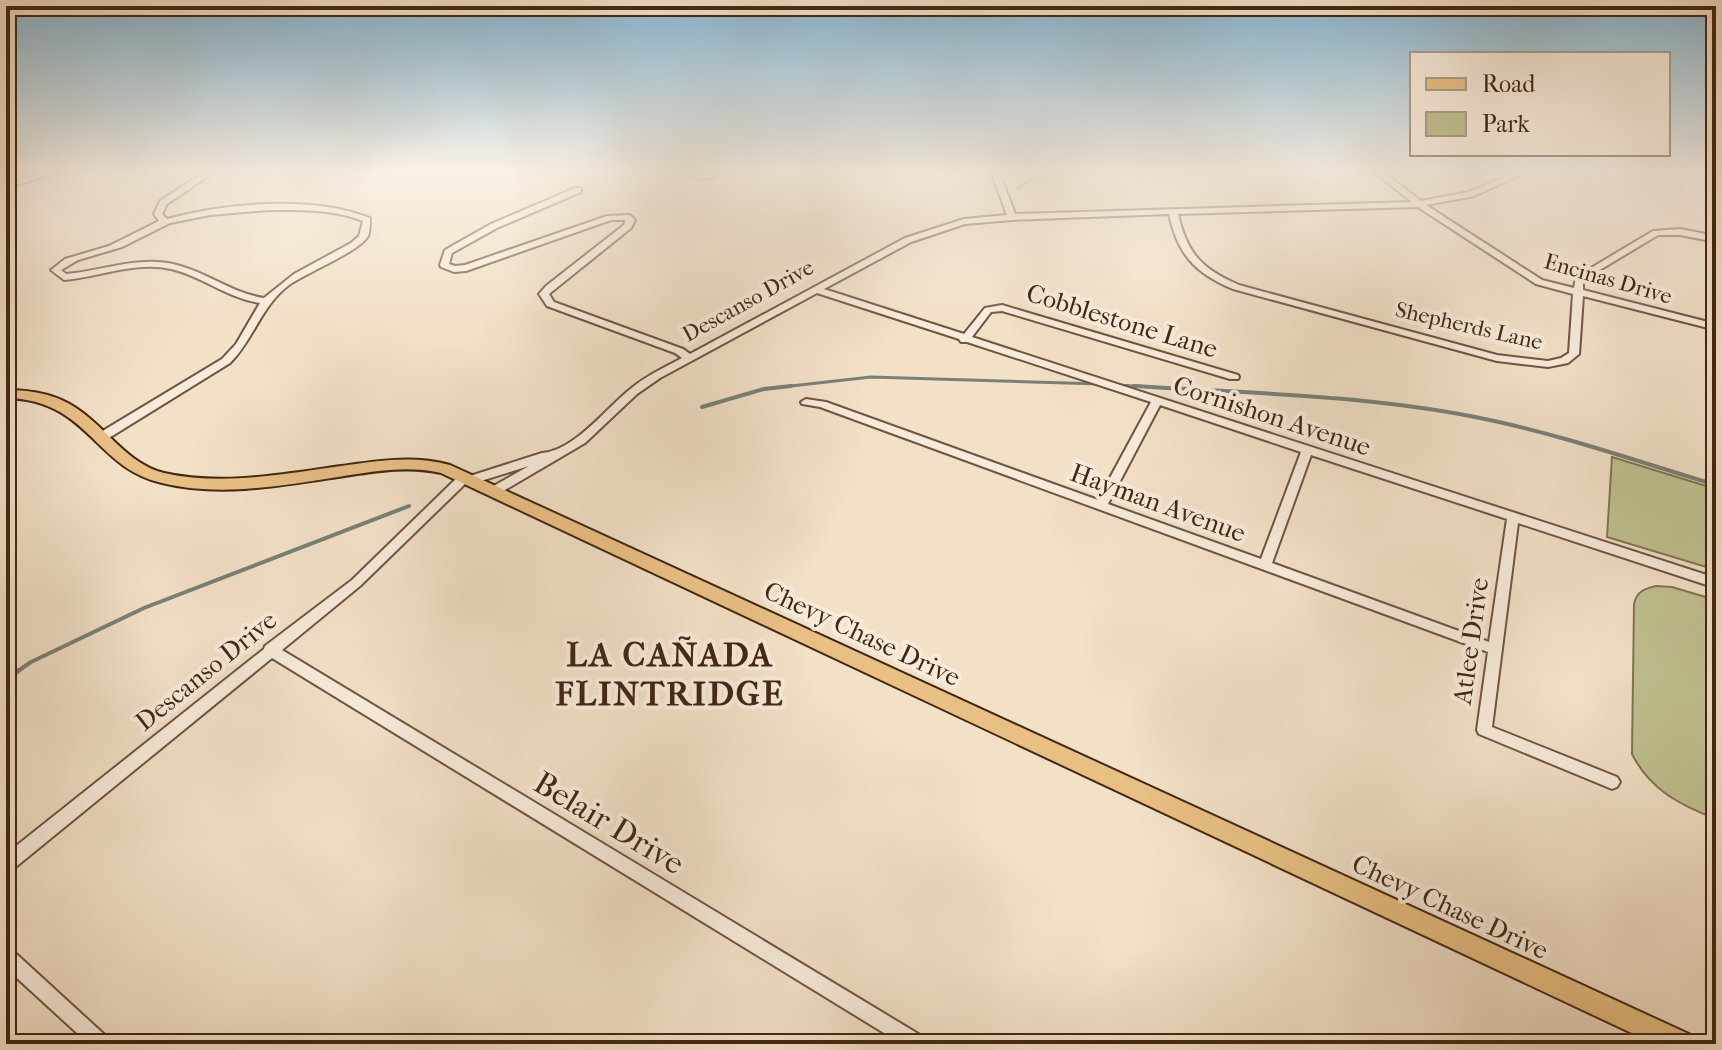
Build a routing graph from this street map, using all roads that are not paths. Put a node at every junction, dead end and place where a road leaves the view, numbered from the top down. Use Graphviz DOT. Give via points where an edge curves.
graph roads {
  1 [pos="177,220"];
  2 [pos="367,220"];
  3 [pos="511,220"];
  4 [pos="604,220"];
  5 [pos="631,220"];
  6 [pos="983,220"];
  7 [pos="1175,220"];
  8 [pos="1444,220"];
  9 [pos="165,222"];
  10 [pos="1716,239"];
  11 [pos="815,289"];
  12 [pos="1578,293"];
  13 [pos="265,301"];
  14 [pos="1716,327"];
  15 [pos="964,340"];
  16 [pos="689,358"];
  17 [pos="1234,377"];
  18 [pos="6,394"];
  19 [pos="1157,401"];
  20 [pos="806,402"];
  21 [pos="100,438"];
  22 [pos="1307,451"];
  23 [pos="553,455"];
  24 [pos="468,478"];
  25 [pos="494,491"];
  26 [pos="1101,505"];
  27 [pos="1513,516"];
  28 [pos="1265,566"];
  29 [pos="1716,583"];
  30 [pos="1494,649"];
  31 [pos="270,650"];
  32 [pos="1612,782"];
  33 [pos="6,864"];
  34 [pos="6,956"];
  35 [pos="102,1044"];
  36 [pos="919,1044"];
  37 [pos="1682,1044"];
  1 -- 9 [label="street"];
  2 -- 13 [label="street" via="363,237 354,245"];
  3 -- 4 [label="street" via="448,252 444,265 466,268"];
  5 -- 16 [label="street" via="549,288 545,299"];
  6 -- 11 [label="street, Descanso Drive" via="937,228"];
  7 -- 12 [label="street, Shepherds Lane" via="1189,257 1217,279 1497,358 1548,364 1574,354"];
  8 -- 12 [label="street, Encinas Drive" via="1539,282"];
  9 -- 13 [label="street" via="113,248 70,259 56,270 74,277 129,264 173,267 243,299"];
  10 -- 12 [label="street" via="1656,233 1579,279"];
  11 -- 15 [label="street, Cornishon Avenue"];
  11 -- 16 [label="street, Descanso Drive"];
  12 -- 14 [label="street, Encinas Drive"];
  13 -- 21 [label="street" via="242,347 226,361"];
  15 -- 17 [label="street, Cobblestone Lane" via="988,310 1002,308"];
  15 -- 19 [label="street, Cornishon Avenue"];
  16 -- 23 [label="street, Descanso Drive" via="645,383 581,440"];
  18 -- 21 [label="main road, Chevy Chase Drive" via="57,404"];
  19 -- 22 [label="street, Cornishon Avenue"];
  19 -- 26 [label="street"];
  20 -- 26 [label="street, Hayman Avenue"];
  21 -- 24 [label="main road, Chevy Chase Drive" via="141,471 195,483 398,463 427,464"];
  22 -- 27 [label="street, Cornishon Avenue"];
  22 -- 28 [label="street"];
  23 -- 24 [label="street"];
  23 -- 25 [label="street, Descanso Drive"];
  24 -- 25 [label="main road, Chevy Chase Drive"];
  24 -- 31 [label="street, Descanso Drive" via="356,583"];
  25 -- 37 [label="main road, Chevy Chase Drive"];
  26 -- 28 [label="street, Hayman Avenue"];
  27 -- 29 [label="street, Cornishon Avenue"];
  27 -- 30 [label="street, Atlee Drive"];
  28 -- 30 [label="street, Hayman Avenue"];
  30 -- 32 [label="street, Atlee Drive" via="1484,730"];
  31 -- 33 [label="street, Descanso Drive"];
  31 -- 36 [label="street, Belair Drive"];
  34 -- 35 [label="street"];
}
